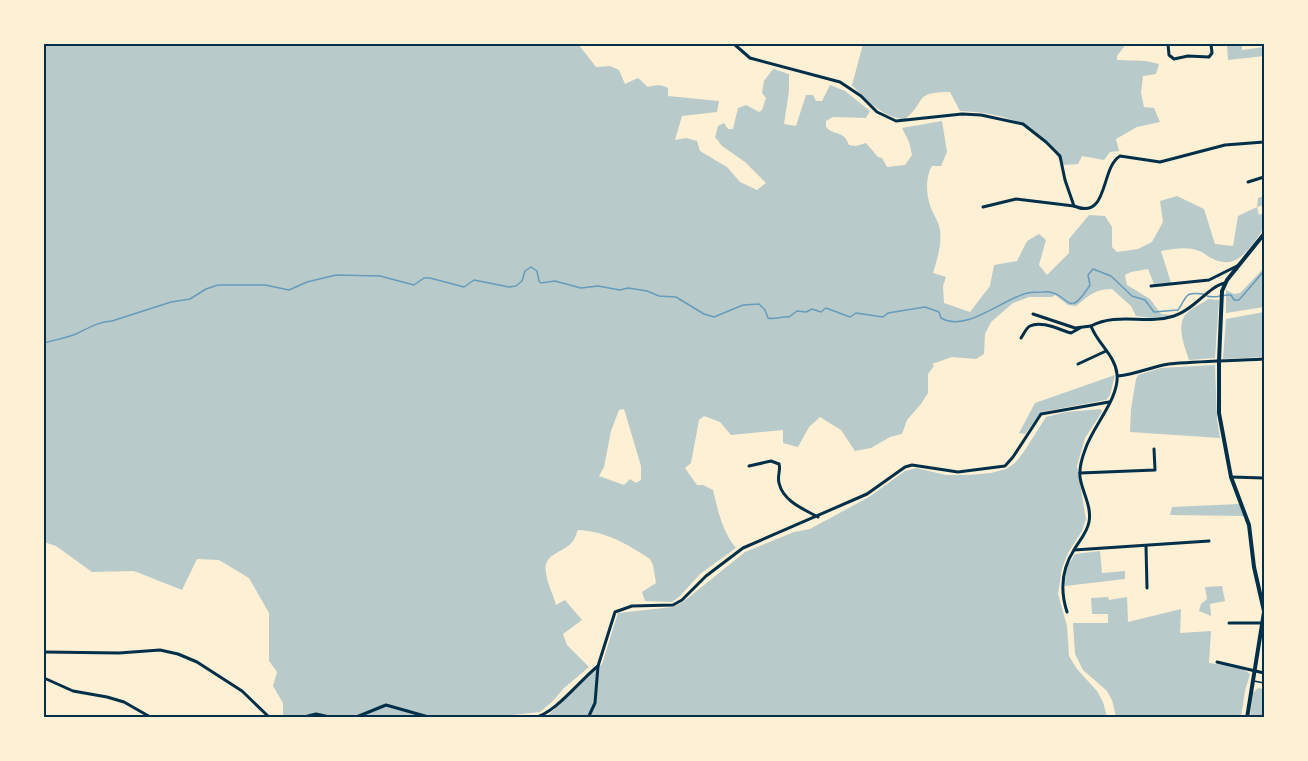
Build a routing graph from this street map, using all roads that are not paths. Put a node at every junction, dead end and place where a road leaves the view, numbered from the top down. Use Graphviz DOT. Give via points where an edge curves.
graph roads {
  1 [pos="734,44"];
  2 [pos="1168,44"];
  3 [pos="1211,44"];
  4 [pos="1264,142"];
  5 [pos="1264,177"];
  6 [pos="1248,182"];
  7 [pos="1074,206"];
  8 [pos="984,207"];
  9 [pos="1264,234"];
  10 [pos="1241,265"];
  11 [pos="1225,283"];
  12 [pos="1150,286"];
  13 [pos="1033,314"];
  14 [pos="1091,326"];
  15 [pos="1080,328"];
  16 [pos="1021,338"];
  17 [pos="1106,351"];
  18 [pos="1264,359"];
  19 [pos="1219,361"];
  20 [pos="1078,364"];
  21 [pos="1118,376"];
  22 [pos="1109,402"];
  23 [pos="1154,449"];
  24 [pos="749,466"];
  25 [pos="1080,473"];
  26 [pos="1231,477"];
  27 [pos="1264,478"];
  28 [pos="818,517"];
  29 [pos="1209,542"];
  30 [pos="1146,546"];
  31 [pos="1074,550"];
  32 [pos="1147,588"];
  33 [pos="1264,611"];
  34 [pos="1066,612"];
  35 [pos="1229,622"];
  36 [pos="1264,623"];
  37 [pos="44,652"];
  38 [pos="1216,662"];
  39 [pos="598,666"];
  40 [pos="1255,671"];
  41 [pos="1264,673"];
  42 [pos="44,678"];
  43 [pos="1253,681"];
  44 [pos="1264,683"];
  45 [pos="152,717"];
  46 [pos="270,717"];
  47 [pos="300,717"];
  48 [pos="334,717"];
  49 [pos="354,717"];
  50 [pos="432,717"];
  51 [pos="533,717"];
  52 [pos="588,717"];
  53 [pos="1247,717"];
  1 -- 7 [label="street" via="750,58 840,82 877,112 896,121 962,114 1023,124 1060,156"];
  2 -- 3 [label="street" via="1169,56 1174,59 1209,57"];
  4 -- 7 [label="street" via="1225,146 1160,162 1120,156 1110,166 1103,193 1095,204 1082,209"];
  5 -- 6 [label="street"];
  7 -- 8 [label="street" via="1016,199"];
  9 -- 10 [label="street"];
  10 -- 11 [label="street"];
  10 -- 12 [label="street" via="1209,280"];
  11 -- 14 [label="street" via="1173,317 1112,319"];
  11 -- 19 [label="street"];
  13 -- 15 [label="street"];
  14 -- 15 [label="street"];
  14 -- 17 [label="street"];
  15 -- 16 [label="street" via="1072,333 1034,325"];
  17 -- 20 [label="street"];
  17 -- 21 [label="street"];
  18 -- 19 [label="street"];
  19 -- 21 [label="street" via="1169,364"];
  19 -- 26 [label="street" via="1219,413"];
  21 -- 22 [label="street"];
  22 -- 25 [label="street" via="1089,438"];
  22 -- 28 [label="street" via="1041,414 1005,466 958,472 912,465 867,494"];
  23 -- 25 [label="street" via="1155,470"];
  24 -- 28 [label="street" via="771,461 779,464 778,480 783,493"];
  25 -- 31 [label="street" via="1089,522"];
  26 -- 27 [label="street"];
  26 -- 33 [label="street" via="1249,525"];
  28 -- 39 [label="street" via="743,548 673,605 632,606 615,612"];
  29 -- 30 [label="street"];
  30 -- 31 [label="street"];
  30 -- 32 [label="street"];
  31 -- 34 [label="street" via="1062,582"];
  33 -- 36 [label="street"];
  35 -- 36 [label="street"];
  36 -- 40 [label="street"];
  37 -- 46 [label="street" via="160,650 178,654 234,686"];
  38 -- 40 [label="street"];
  39 -- 51 [label="street" via="553,710"];
  39 -- 52 [label="street" via="595,703"];
  40 -- 41 [label="street"];
  40 -- 43 [label="street"];
  42 -- 45 [label="street" via="73,691 124,702"];
  43 -- 44 [label="lane"];
  43 -- 53 [label="street"];
  47 -- 48 [label="street"];
  49 -- 50 [label="street" via="386,705"];
}
